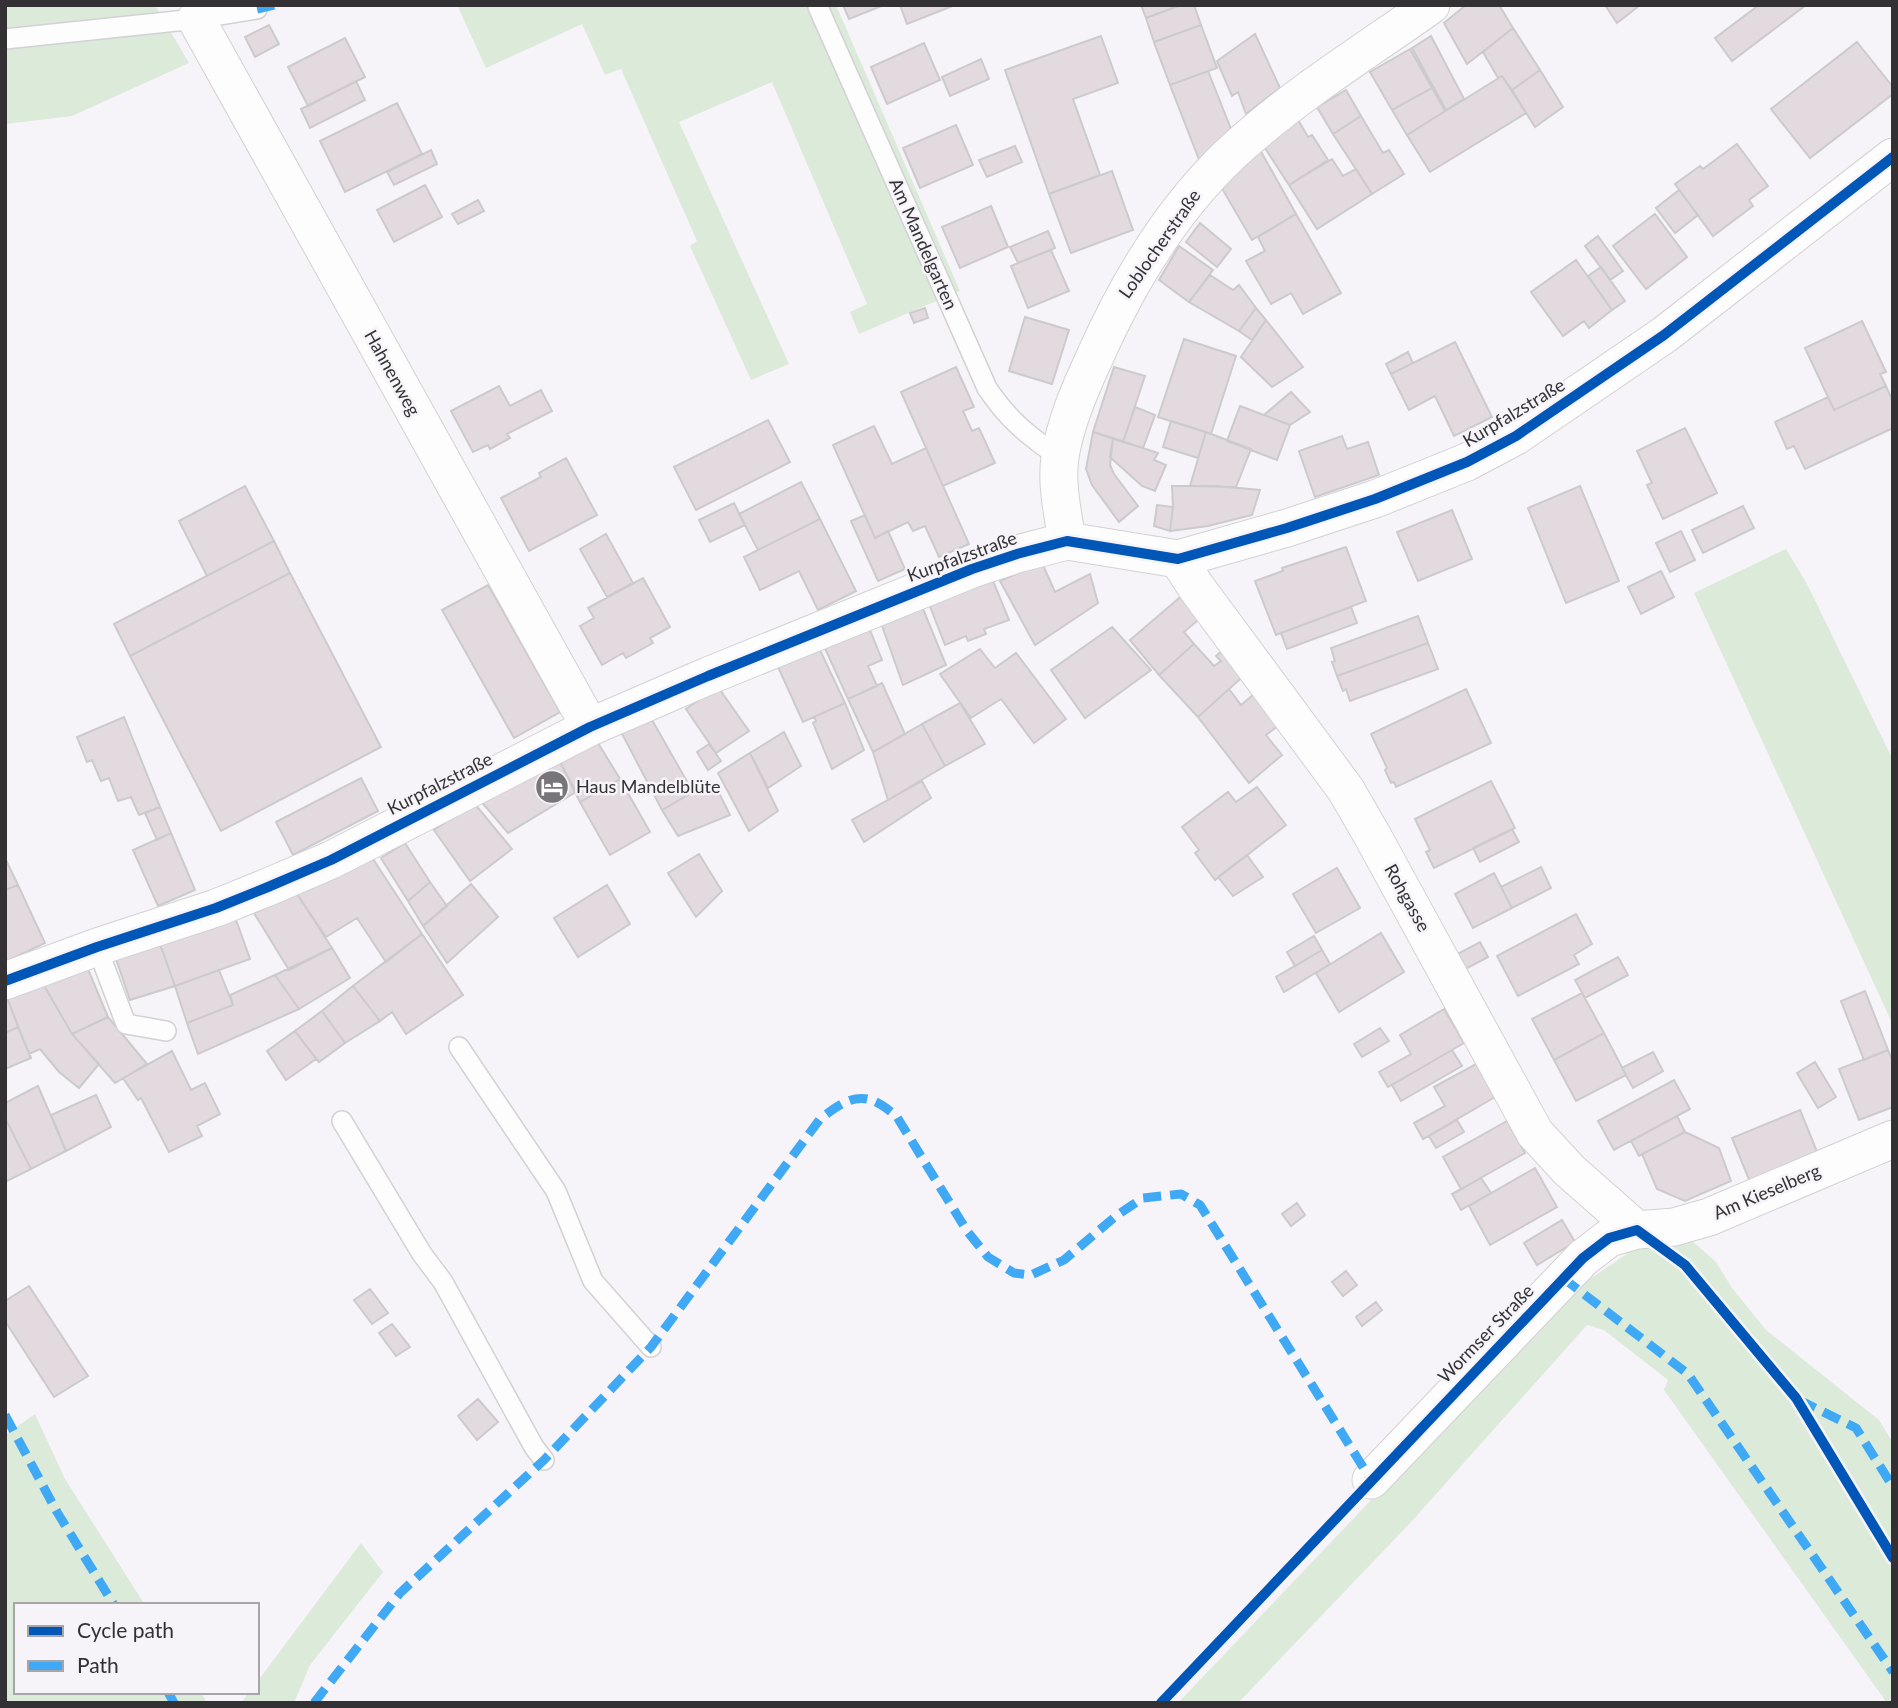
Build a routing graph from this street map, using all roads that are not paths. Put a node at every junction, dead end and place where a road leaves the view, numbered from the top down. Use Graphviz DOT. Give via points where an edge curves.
graph roads {
  1 [pos="1431,5"];
  2 [pos="818,7"];
  3 [pos="257,9"];
  4 [pos="196,19"];
  5 [pos="5,39"];
  6 [pos="1893,157"];
  7 [pos="1060,457"];
  8 [pos="1067,541"];
  9 [pos="1178,559"];
  10 [pos="590,727"];
  11 [pos="97,947"];
  12 [pos="5,981"];
  13 [pos="166,1031"];
  14 [pos="459,1047"];
  15 [pos="342,1121"];
  16 [pos="1893,1139"];
  17 [pos="1637,1230"];
  18 [pos="651,1347"];
  19 [pos="544,1460"];
  20 [pos="1371,1480"];
  1 -- 7 [label="street, Loblocherstraße" via="1244,141 1180,209 1117,307 1085,378"];
  2 -- 7 [label="lane, Am Mandelgarten" via="987,388 1022,431"];
  3 -- 4 [label="lane"];
  4 -- 5 [label="lane"];
  4 -- 10 [label="street, Hahnenweg"];
  6 -- 9 [label="street, Kurpfalzstraße" via="1664,335 1516,436 1467,462 1375,499"];
  7 -- 8 [label="street, Loblocherstraße" via="1059,493"];
  8 -- 9 [label="street, Kurpfalzstraße"];
  8 -- 10 [label="street, Kurpfalzstraße" via="972,569"];
  9 -- 17 [label="street, Rohgasse" via="1346,790 1535,1133"];
  10 -- 11 [label="street, Kurpfalzstraße" via="331,860 216,908"];
  11 -- 12 [label="street, Kurpfalzstraße"];
  11 -- 13 [label="lane" via="126,1024"];
  14 -- 18 [label="lane" via="556,1191 593,1281"];
  15 -- 19 [label="lane" via="443,1282"];
  16 -- 17 [label="street, Am Kieselberg" via="1709,1217 1674,1227"];
  17 -- 20 [label="street, Wormser Straße" via="1609,1238 1583,1258"];
}
